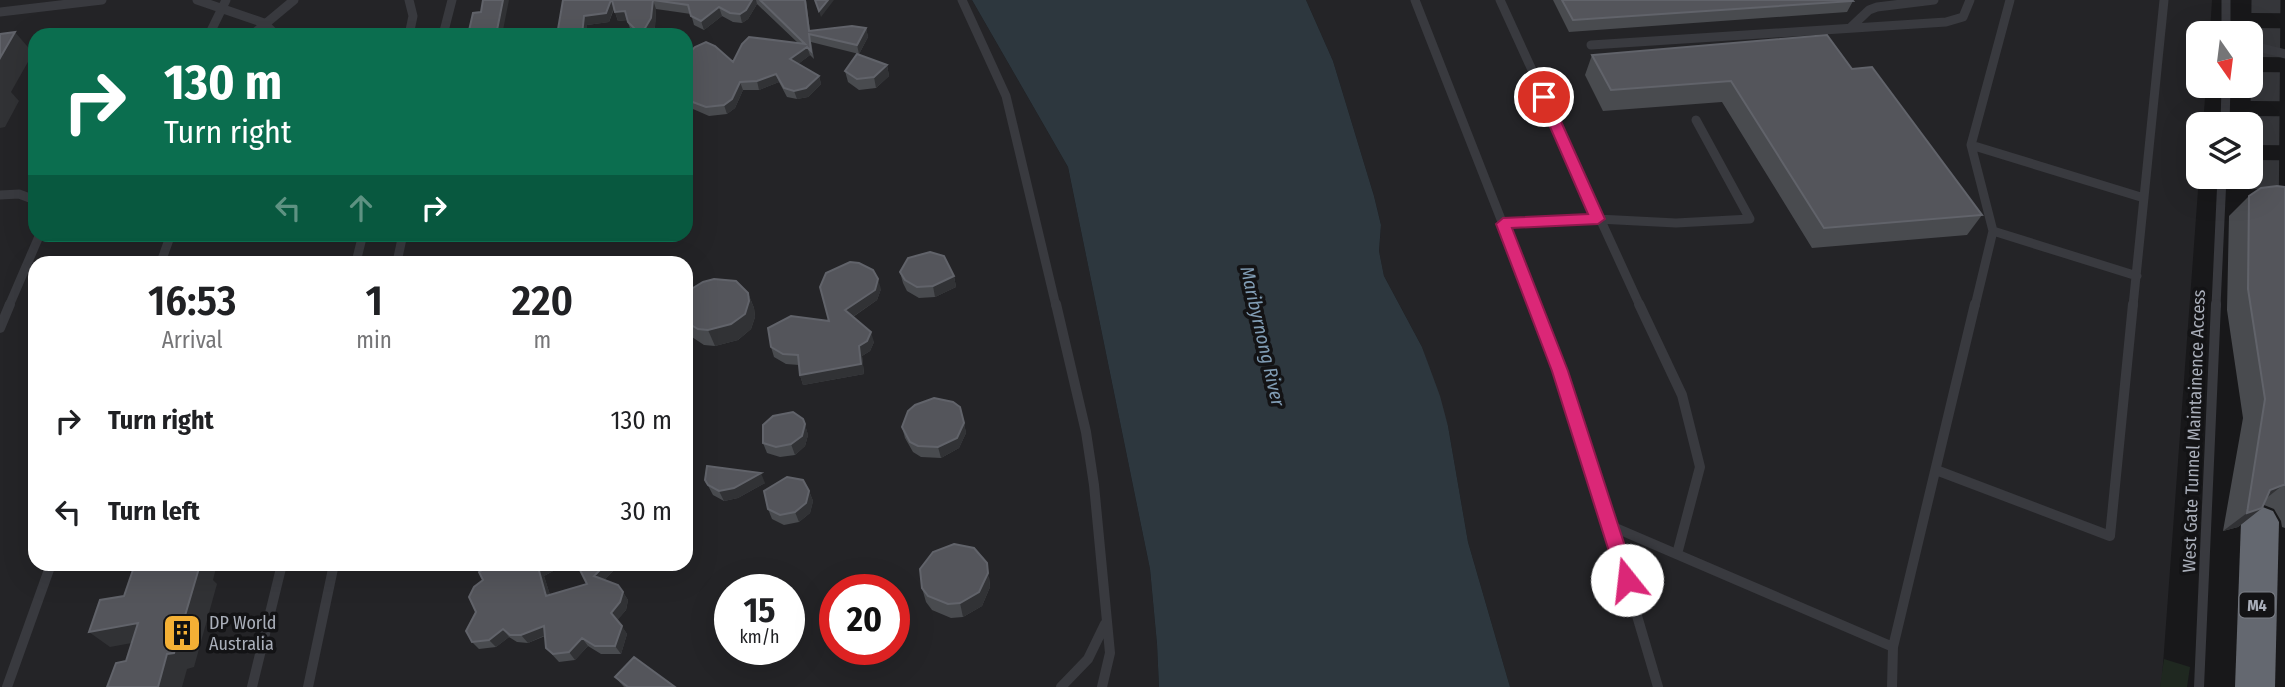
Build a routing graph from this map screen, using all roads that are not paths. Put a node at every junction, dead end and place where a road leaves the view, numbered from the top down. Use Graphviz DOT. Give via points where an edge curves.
graph roads {
  1 [pos="102,0"];
  2 [pos="197,0"];
  3 [pos="295,0"];
  4 [pos="409,0"];
  5 [pos="452,0"];
  6 [pos="962,0"];
  7 [pos="1415,0"];
  8 [pos="1500,0"];
  9 [pos="1934,0"];
  10 [pos="1970,0"];
  11 [pos="2010,0"];
  12 [pos="2164,0"];
  13 [pos="2226,0"];
  14 [pos="224,4"];
  15 [pos="0,12"];
  16 [pos="2226,21"];
  17 [pos="264,23"];
  18 [pos="212,28"];
  19 [pos="259,28"];
  20 [pos="269,28"];
  21 [pos="410,28"];
  22 [pos="445,28"];
  23 [pos="1850,28"];
  24 [pos="1591,45"];
  25 [pos="2263,48"];
  26 [pos="2285,54"];
  27 [pos="1696,120"];
  28 [pos="1971,145"];
  29 [pos="2221,189"];
  30 [pos="0,195"];
  31 [pos="28,197"];
  32 [pos="2144,198"];
  33 [pos="1598,219"];
  34 [pos="1503,224"];
  35 [pos="1993,231"];
  36 [pos="28,262"];
  37 [pos="2137,276"];
  38 [pos="0,328"];
  39 [pos="1936,470"];
  40 [pos="2260,523"];
  41 [pos="1611,526"];
  42 [pos="1677,554"];
  43 [pos="48,571"];
  44 [pos="280,571"];
  45 [pos="333,571"];
  46 [pos="1106,623"];
  47 [pos="1893,647"];
  48 [pos="7,687"];
  49 [pos="252,687"];
  50 [pos="308,687"];
  51 [pos="1061,687"];
  52 [pos="1102,687"];
  53 [pos="1658,687"];
  54 [pos="1892,687"];
  55 [pos="2199,687"];
  56 [pos="2255,687"];
  1 -- 15 [label="lane"];
  2 -- 14 [label="lane"];
  3 -- 17 [label="lane"];
  4 -- 21 [label="lane"];
  5 -- 22 [label="lane"];
  6 -- 46 [label="lane" via="1006,96 1086,432"];
  7 -- 34 [label="lane"];
  8 -- 33 [label="lane"];
  9 -- 23 [label="lane" via="1877,7"];
  10 -- 23 [label="lane" via="1963,17 1956,20"];
  11 -- 28 [label="lane"];
  12 -- 32 [label="lane"];
  13 -- 16 [label="lane"];
  14 -- 17 [label="lane"];
  14 -- 18 [label="lane"];
  17 -- 19 [label="lane"];
  17 -- 20 [label="lane"];
  23 -- 24 [label="lane"];
  25 -- 26 [label="lane"];
  27 -- 33 [label="lane" via="1750,219 1676,223"];
  28 -- 32 [label="lane"];
  28 -- 35 [label="lane"];
  29 -- 55 [label="lane, West Gate Tunnel Maintainence Access"];
  30 -- 31 [label="lane"];
  32 -- 37 [label="lane"];
  33 -- 34 [label="lane"];
  33 -- 42 [label="lane" via="1682,395 1700,467"];
  34 -- 41 [label="lane" via="1560,371"];
  35 -- 37 [label="lane"];
  35 -- 39 [label="lane"];
  36 -- 38 [label="lane"];
  37 -- 39 [label="lane" via="2110,536"];
  39 -- 47 [label="lane"];
  40 -- 56 [label="highway, M4"];
  41 -- 42 [label="lane"];
  41 -- 53 [label="lane"];
  42 -- 47 [label="lane"];
  43 -- 48 [label="lane"];
  44 -- 49 [label="lane"];
  45 -- 50 [label="lane"];
  46 -- 51 [label="lane" via="1088,659"];
  46 -- 52 [label="lane" via="1110,653"];
  47 -- 54 [label="lane"];
}
